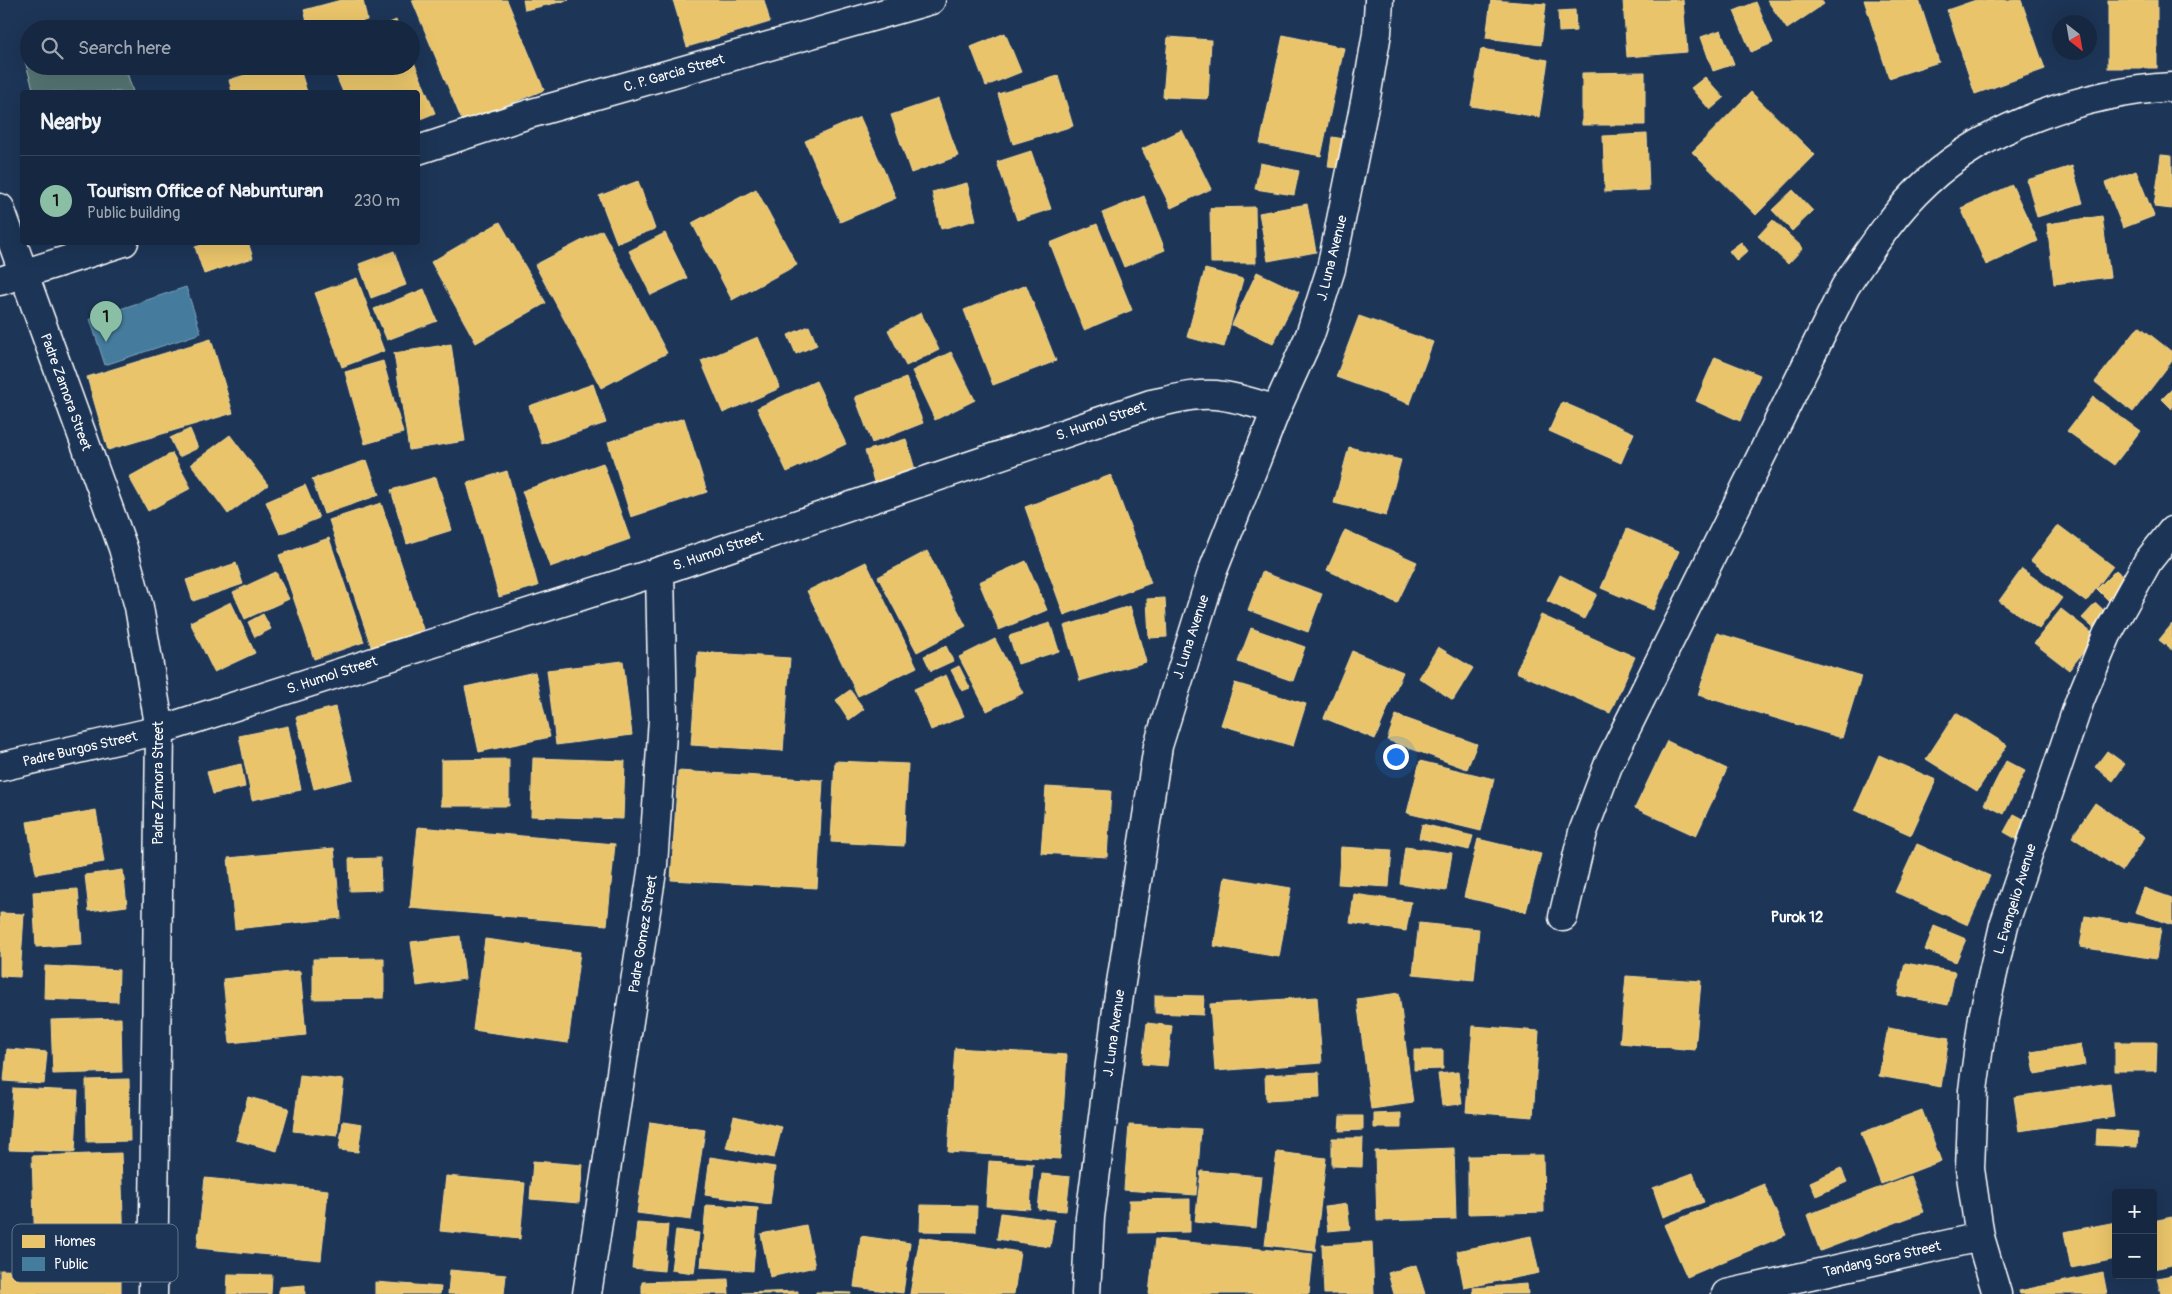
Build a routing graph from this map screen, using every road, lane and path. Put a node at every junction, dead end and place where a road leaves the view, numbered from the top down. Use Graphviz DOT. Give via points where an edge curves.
graph roads {
  1 [pos="931,0"];
  2 [pos="1380,0"];
  3 [pos="2172,87"];
  4 [pos="420,149"];
  5 [pos="0,208"];
  6 [pos="115,245"];
  7 [pos="12,278"];
  8 [pos="1276,410"];
  9 [pos="2172,531"];
  10 [pos="660,570"];
  11 [pos="160,730"];
  12 [pos="0,767"];
  13 [pos="1564,917"];
  14 [pos="154,1224"];
  15 [pos="1980,1237"];
  16 [pos="587,1294"];
  17 [pos="1086,1294"];
  18 [pos="1726,1294"];
  19 [pos="1997,1294"];
  1 -- 4 [label="street, C. P. Garcia Street" via="529,114"];
  2 -- 8 [label="street, J. Luna Avenue" via="1367,92 1331,269 1310,335"];
  3 -- 13 [label="street" via="2103,97 2033,118 1980,142 1927,181 1880,234 1841,296 1608,763 1584,832"];
  5 -- 7 [label="street, Padre Zamora Street"];
  6 -- 7 [label="street"];
  7 -- 11 [label="street, Padre Zamora Street" via="123,548 139,607"];
  8 -- 10 [label="street, S. Humol Street" via="1243,399 1215,395 1151,404"];
  8 -- 17 [label="street, J. Luna Avenue" via="1212,573 1158,746 1118,1002 1090,1217"];
  9 -- 15 [label="street, L. Evangelio Avenue" via="2148,561 2107,635 2080,700 2004,925 1983,1017 1973,1090 1970,1169"];
  10 -- 11 [label="street, S. Humol Street"];
  10 -- 16 [label="street, Padre Gomez Street" via="663,719 653,865"];
  11 -- 12 [label="street, Padre Burgos Street"];
  11 -- 14 [label="street, Padre Zamora Street"];
  15 -- 18 [label="street, Tandang Sora Street"];
  15 -- 19 [label="street, L. Evangelio Avenue"];
}
